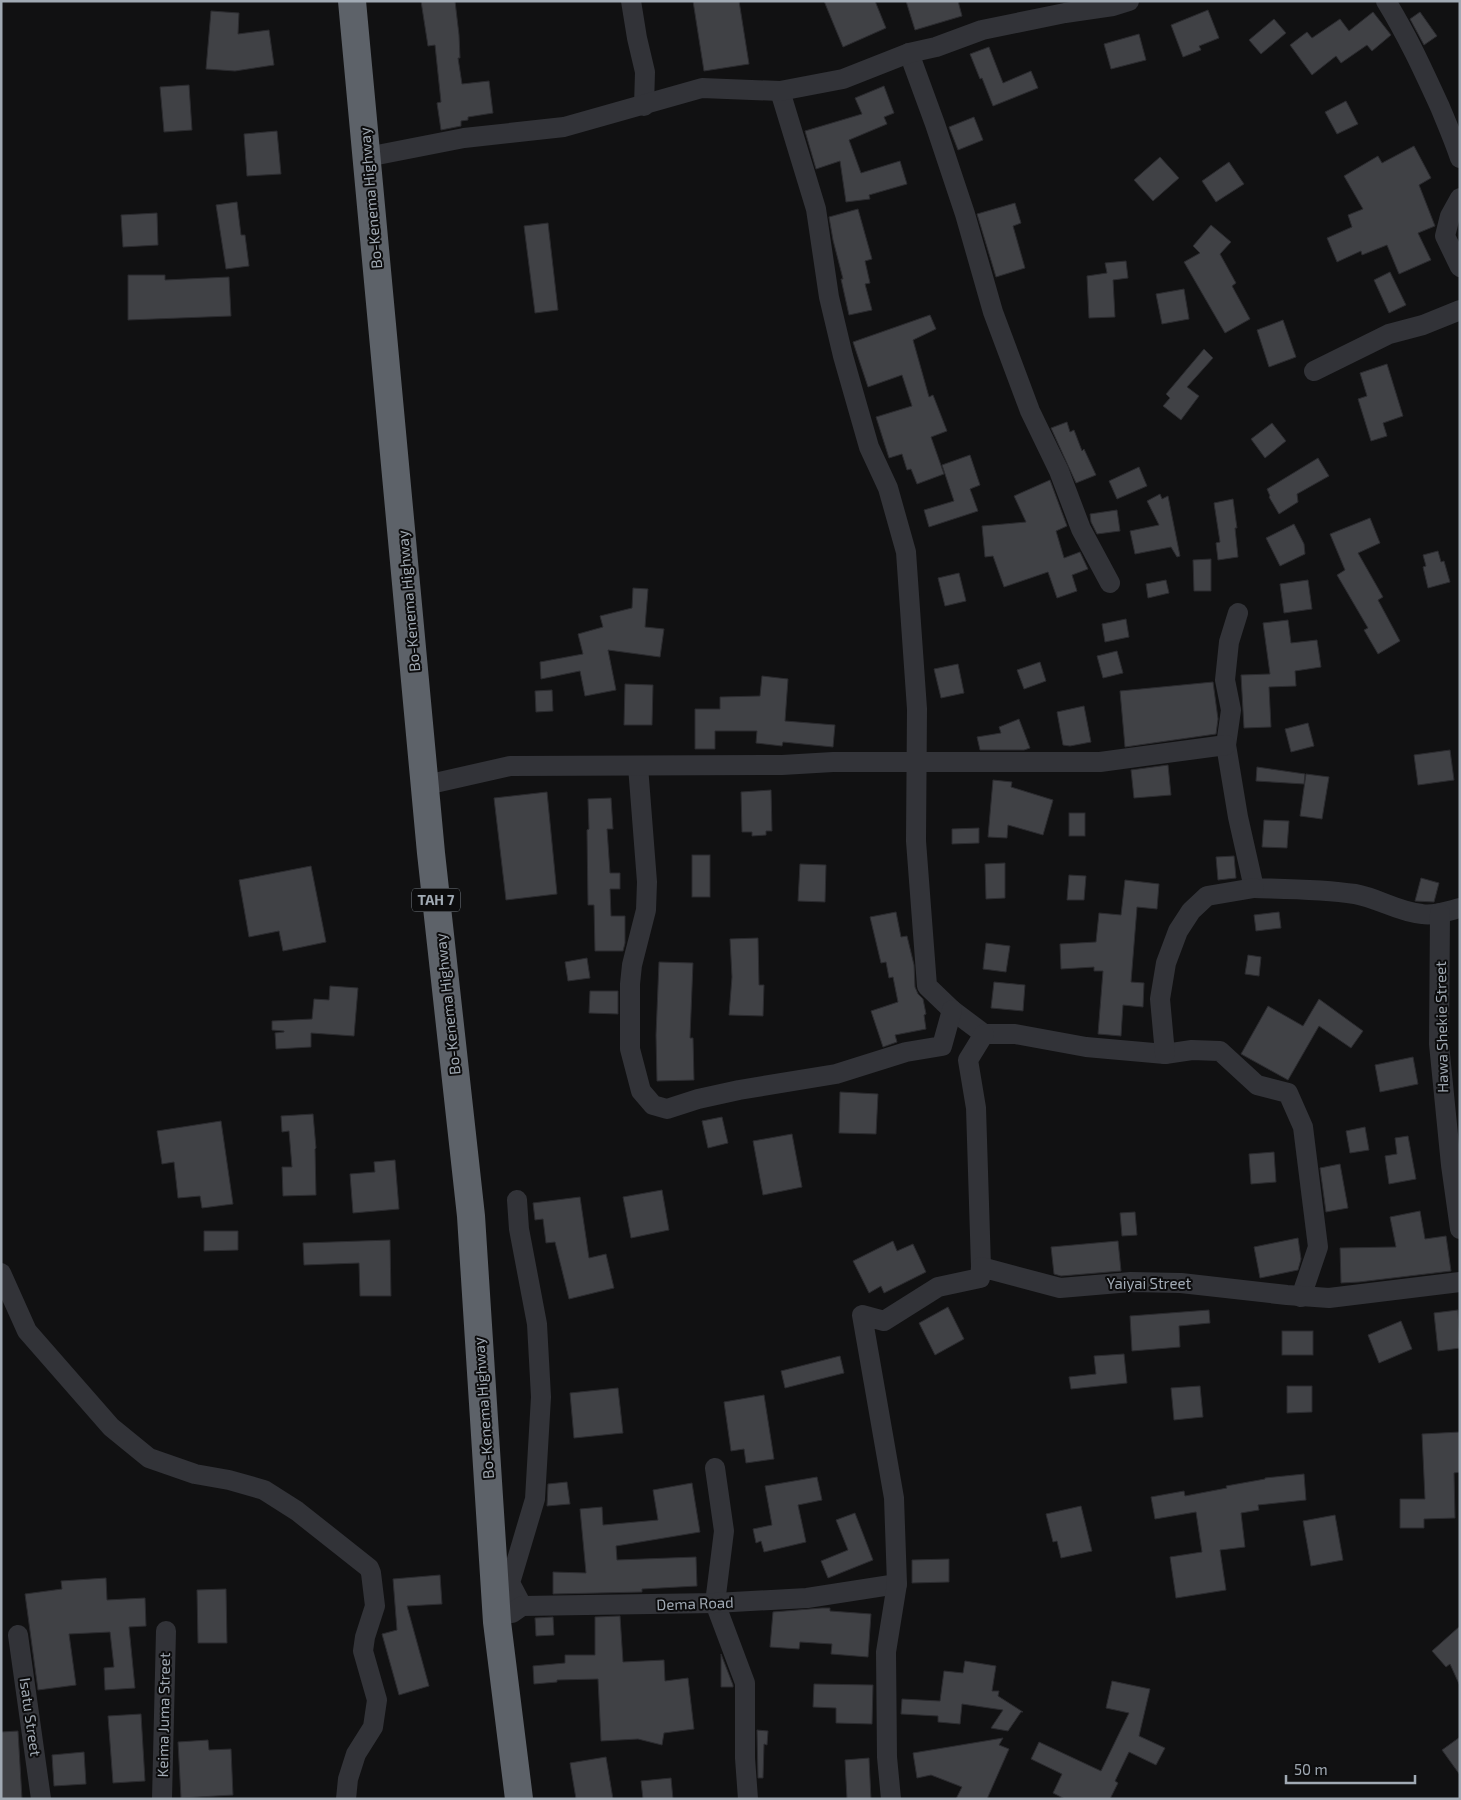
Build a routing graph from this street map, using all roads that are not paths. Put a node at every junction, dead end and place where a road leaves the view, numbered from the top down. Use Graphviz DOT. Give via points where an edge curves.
graph roads {
  1 [pos="352,1"];
  2 [pos="632,1"];
  3 [pos="1129,1"];
  4 [pos="1386,1"];
  5 [pos="909,53"];
  6 [pos="780,91"];
  7 [pos="644,106"];
  8 [pos="367,157"];
  9 [pos="1460,158"];
  10 [pos="1460,198"];
  11 [pos="1460,267"];
  12 [pos="1460,310"];
  13 [pos="1314,371"];
  14 [pos="1110,583"];
  15 [pos="1238,613"];
  16 [pos="1226,745"];
  17 [pos="916,763"];
  18 [pos="638,766"];
  19 [pos="426,785"];
  20 [pos="1254,888"];
  21 [pos="1460,908"];
  22 [pos="1440,913"];
  23 [pos="952,1010"];
  24 [pos="984,1034"];
  25 [pos="942,1046"];
  26 [pos="1165,1054"];
  27 [pos="968,1060"];
  28 [pos="517,1200"];
  29 [pos="1460,1229"];
  30 [pos="981,1267"];
  31 [pos="1,1273"];
  32 [pos="1460,1282"];
  33 [pos="1301,1296"];
  34 [pos="715,1468"];
  35 [pos="897,1584"];
  36 [pos="715,1603"];
  37 [pos="522,1606"];
  38 [pos="498,1622"];
  39 [pos="166,1631"];
  40 [pos="18,1635"];
  41 [pos="42,1799"];
  42 [pos="162,1799"];
  43 [pos="346,1799"];
  44 [pos="519,1799"];
  45 [pos="748,1799"];
  46 [pos="891,1799"];
  1 -- 8 [label="highway, Bo-Kenema Highway / TAH 7"];
  2 -- 7 [label="street" via="645,72"];
  3 -- 5 [label="street" via="982,30"];
  4 -- 9 [label="street" via="1426,73"];
  5 -- 6 [label="street" via="843,79"];
  5 -- 14 [label="street" via="965,214 993,312 1030,411 1059,471 1081,529"];
  6 -- 7 [label="street" via="702,88"];
  6 -- 17 [label="street" via="816,209 829,297 843,356 869,447 888,488 906,552 917,709"];
  7 -- 8 [label="street" via="564,127 464,138"];
  8 -- 19 [label="highway, Bo-Kenema Highway / TAH 7"];
  10 -- 11 [label="street" via="1450,216 1445,236"];
  12 -- 13 [label="street" via="1389,334"];
  15 -- 16 [label="street" via="1229,642 1225,680 1231,710"];
  16 -- 17 [label="street" via="1100,762"];
  16 -- 20 [label="street"];
  17 -- 18 [label="street"];
  17 -- 23 [label="street" via="916,841 927,986"];
  18 -- 19 [label="street" via="510,766"];
  18 -- 25 [label="street" via="647,882 646,910 632,964 630,1049 641,1091 653,1106 667,1109 698,1098 836,1074 906,1052"];
  19 -- 38 [label="highway, Bo-Kenema Highway / TAH 7" via="471,1216"];
  20 -- 22 [label="street" via="1327,890 1378,900 1406,912"];
  20 -- 26 [label="street" via="1208,896 1191,911 1178,931 1166,962 1160,999"];
  21 -- 22 [label="street"];
  22 -- 29 [label="street, Hawa Shekie Street" via="1440,1044"];
  23 -- 24 [label="street"];
  23 -- 25 [label="street"];
  24 -- 26 [label="street" via="1014,1034 1086,1047"];
  24 -- 27 [label="street"];
  25 -- 27 [label="street"];
  26 -- 33 [label="street" via="1192,1050 1220,1051 1257,1085 1288,1094 1303,1127 1318,1247"];
  27 -- 30 [label="street" via="976,1108"];
  28 -- 37 [label="street" via="536,1324 541,1397 535,1499 510,1583"];
  30 -- 33 [label="street, Yaiyai Street" via="1060,1288 1180,1282"];
  30 -- 35 [label="street" via="980,1278 938,1287 884,1321 862,1315 894,1498"];
  31 -- 43 [label="street" via="27,1331 118,1433 150,1458 194,1474 264,1490 297,1511 369,1568 376,1606 363,1651 377,1700 373,1727 356,1754"];
  32 -- 33 [label="street, Yaiyai Street" via="1329,1298"];
  34 -- 36 [label="street" via="724,1530"];
  35 -- 36 [label="street, Dema Road" via="807,1598"];
  35 -- 46 [label="street" via="886,1652 887,1757"];
  36 -- 37 [label="street, Dema Road"];
  36 -- 45 [label="street" via="745,1683"];
  37 -- 38 [label="street"];
  38 -- 44 [label="highway, Bo-Kenema Highway / TAH 7"];
  39 -- 42 [label="street, Keima Juma Street"];
  40 -- 41 [label="street, Isatu Street"];
}
